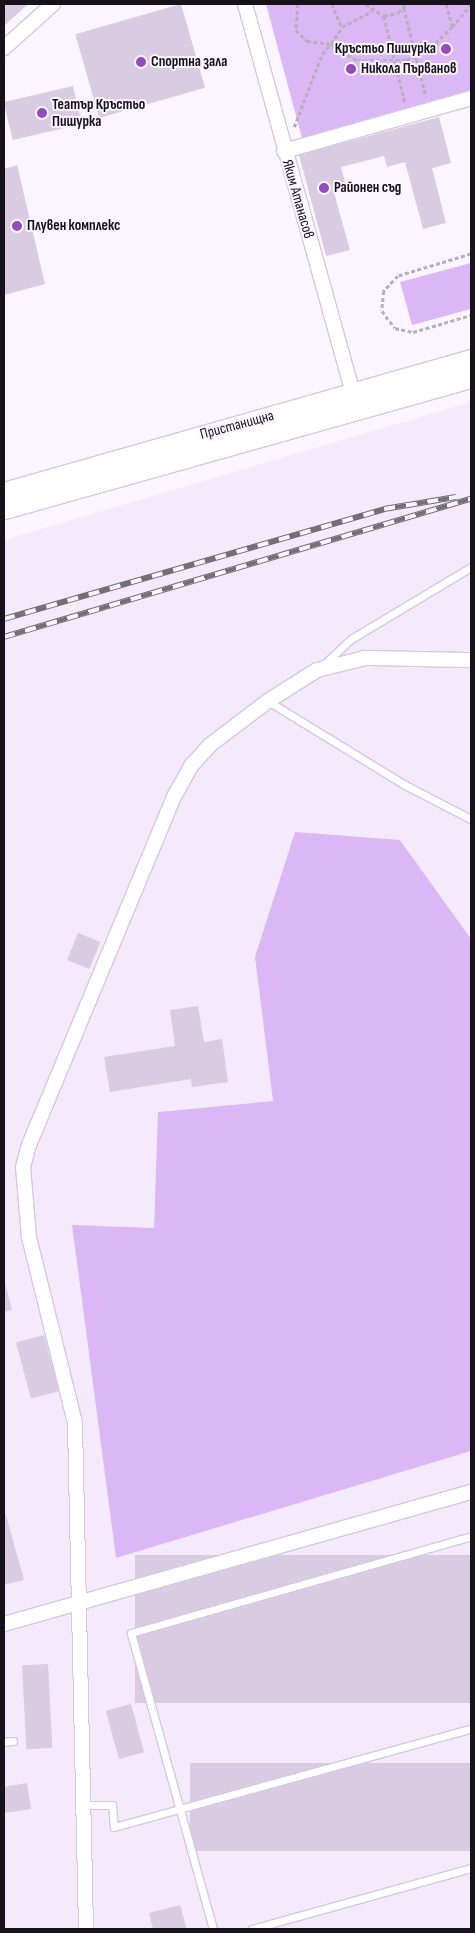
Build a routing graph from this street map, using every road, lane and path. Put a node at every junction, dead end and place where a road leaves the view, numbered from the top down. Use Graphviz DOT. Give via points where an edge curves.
graph roads {
  1 [pos="53,4"];
  2 [pos="245,4"];
  3 [pos="298,4"];
  4 [pos="332,4"];
  5 [pos="366,4"];
  6 [pos="406,4"];
  7 [pos="446,4"];
  8 [pos="471,4"];
  9 [pos="404,8"];
  10 [pos="372,11"];
  11 [pos="384,16"];
  12 [pos="342,27"];
  13 [pos="452,27"];
  14 [pos="331,44"];
  15 [pos="4,48"];
  16 [pos="416,56"];
  17 [pos="395,63"];
  18 [pos="471,98"];
  19 [pos="430,110"];
  20 [pos="408,116"];
  21 [pos="284,151"];
  22 [pos="471,254"];
  23 [pos="471,316"];
  24 [pos="471,360"];
  25 [pos="471,378"];
  26 [pos="353,393"];
  27 [pos="4,492"];
  28 [pos="4,509"];
  29 [pos="471,567"];
  30 [pos="471,660"];
  31 [pos="317,670"];
  32 [pos="268,701"];
  33 [pos="471,819"];
  34 [pos="471,1492"];
  35 [pos="471,1536"];
  36 [pos="77,1604"];
  37 [pos="4,1624"];
  38 [pos="471,1729"];
  39 [pos="13,1741"];
  40 [pos="4,1742"];
  41 [pos="82,1805"];
  42 [pos="180,1809"];
  43 [pos="471,1868"];
  44 [pos="86,1929"];
  45 [pos="213,1929"];
  46 [pos="252,1929"];
  1 -- 15 [label="street"];
  2 -- 21 [label="street, Яким Атанасов"];
  3 -- 14 [label="path" via="296,30 307,41"];
  4 -- 12 [label="path"];
  5 -- 10 [label="path"];
  6 -- 9 [label="path"];
  7 -- 13 [label="path"];
  8 -- 13 [label="path"];
  9 -- 11 [label="path"];
  9 -- 16 [label="path"];
  10 -- 11 [label="path"];
  10 -- 12 [label="path"];
  11 -- 17 [label="path"];
  12 -- 14 [label="path"];
  13 -- 16 [label="path" via="439,42"];
  14 -- 17 [label="path" via="357,60"];
  14 -- 21 [label="path" via="322,54"];
  16 -- 17 [label="path"];
  16 -- 19 [label="path"];
  17 -- 20 [label="path"];
  18 -- 19 [label="street"];
  19 -- 20 [label="street"];
  20 -- 21 [label="street"];
  21 -- 26 [label="street, Яким Атанасов"];
  22 -- 23 [label="path" via="398,276 384,291 382,311 395,328 413,332"];
  24 -- 26 [label="main road, Пристанищна"];
  25 -- 28 [label="main road, Пристанищна"];
  26 -- 27 [label="main road, Пристанищна"];
  29 -- 31 [label="lane" via="351,638"];
  30 -- 31 [label="street" via="365,658"];
  31 -- 32 [label="street"];
  32 -- 33 [label="lane" via="405,785"];
  32 -- 36 [label="street" via="210,745 191,766 175,795 42,1106 23,1168 29,1237 75,1423"];
  34 -- 36 [label="street"];
  35 -- 42 [label="lane" via="131,1633"];
  36 -- 37 [label="street"];
  36 -- 41 [label="street"];
  38 -- 42 [label="lane"];
  39 -- 40 [label="lane"];
  41 -- 42 [label="lane" via="112,1805 114,1827"];
  41 -- 44 [label="street"];
  42 -- 45 [label="lane"];
  43 -- 46 [label="lane"];
}
